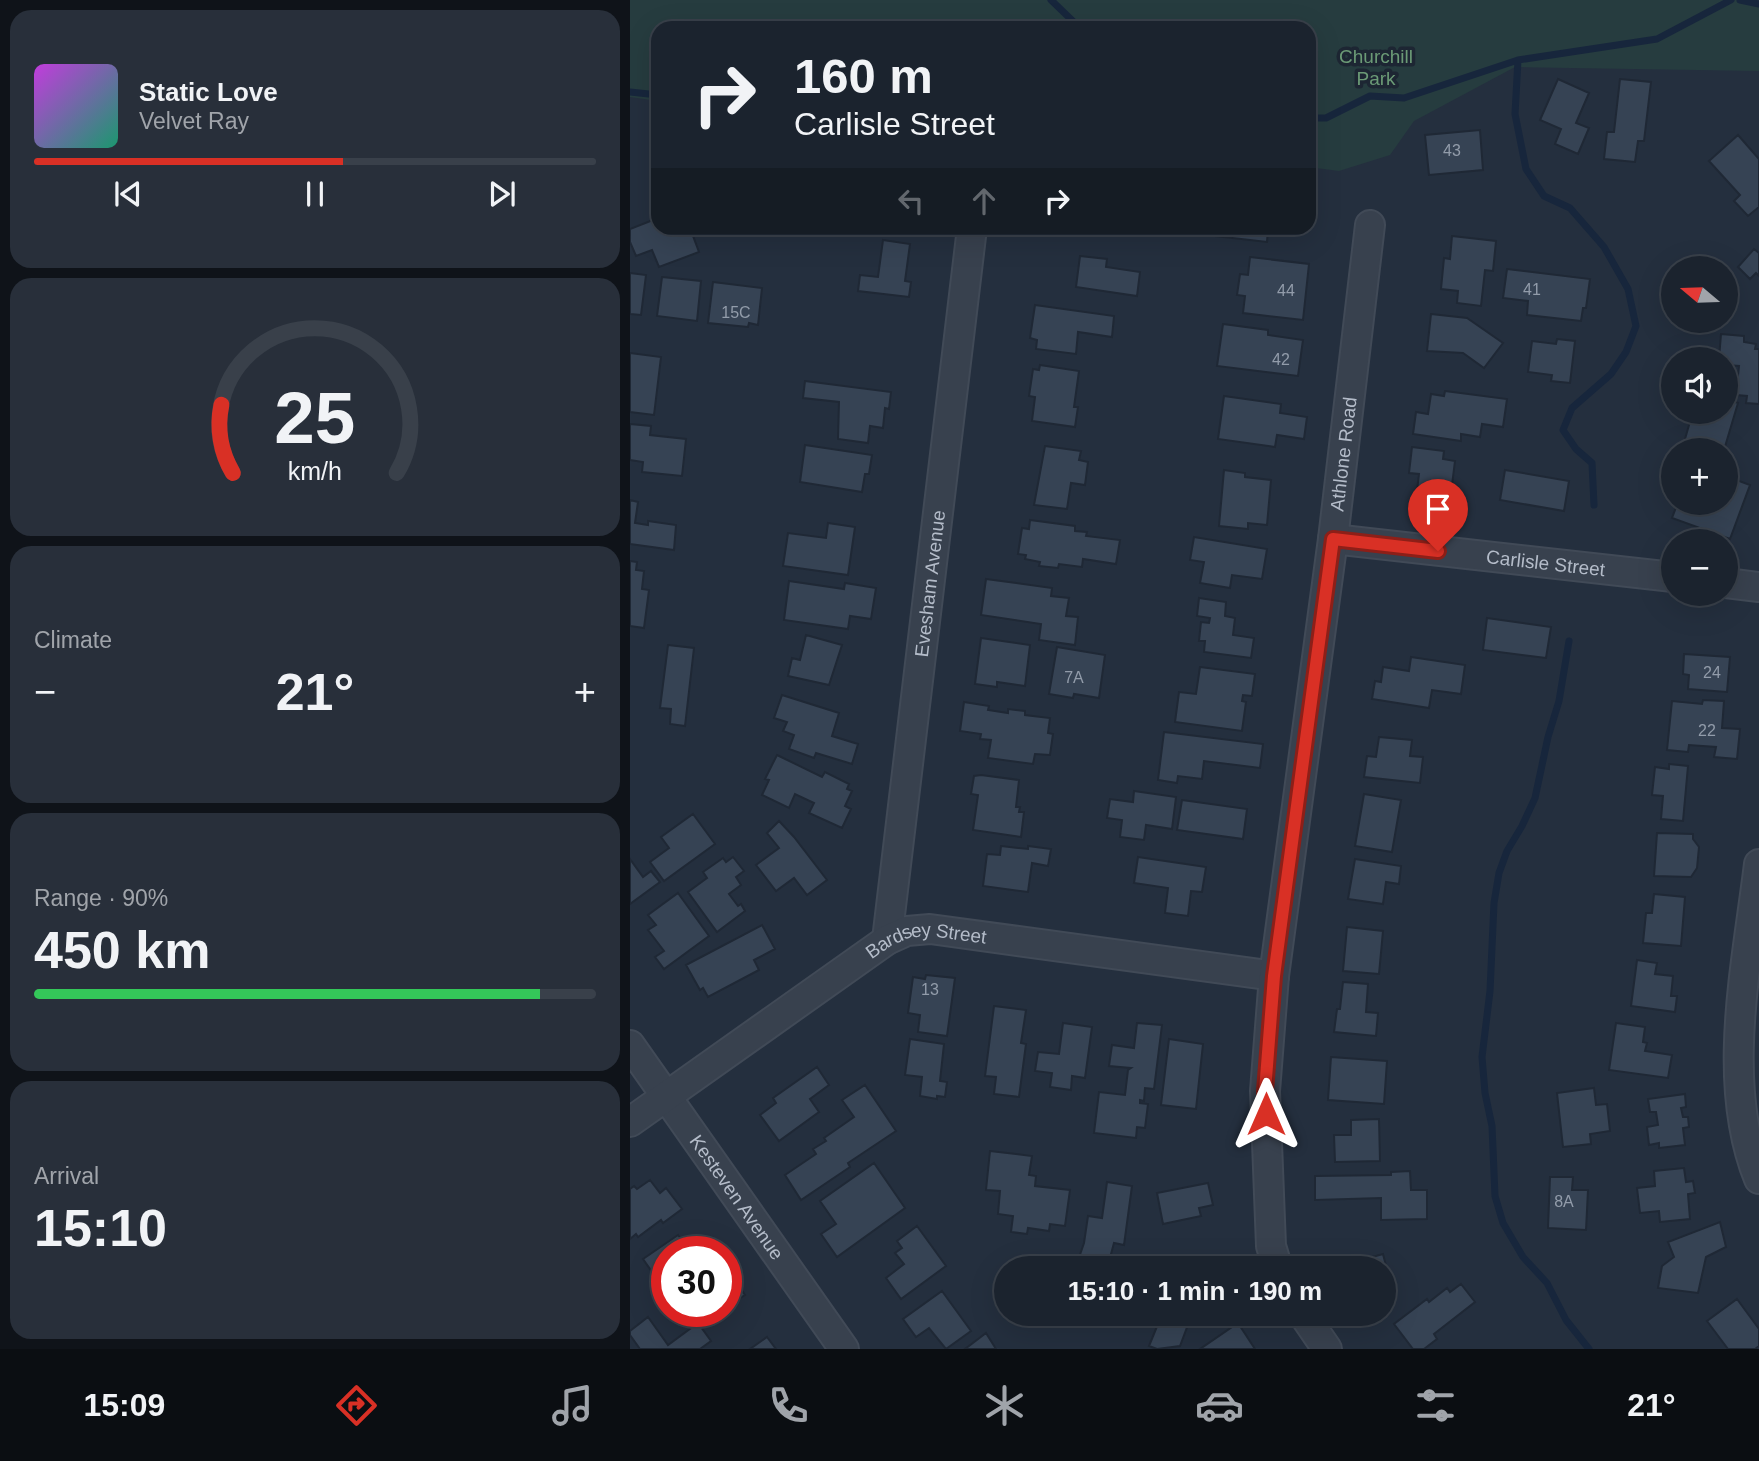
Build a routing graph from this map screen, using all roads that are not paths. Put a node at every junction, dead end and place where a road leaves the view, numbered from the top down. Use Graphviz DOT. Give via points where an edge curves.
graph roads {
  1 [pos="1370,225"];
  2 [pos="971,235"];
  3 [pos="1333,539"];
  4 [pos="1661,576"];
  5 [pos="1738,584"];
  6 [pos="1759,587"];
  7 [pos="1759,864"];
  8 [pos="887,940"];
  9 [pos="1274,976"];
  10 [pos="630,1045"];
  11 [pos="666,1096"];
  12 [pos="630,1122"];
  13 [pos="1759,1179"];
  14 [pos="1274,1256"];
  15 [pos="1311,1326"];
  16 [pos="844,1349"];
  17 [pos="1327,1349"];
  1 -- 3 [label="street, Athlone Road"];
  2 -- 8 [label="street, Evesham Avenue"];
  3 -- 4 [label="street, Carlisle Street"];
  3 -- 9 [label="street, Athlone Road"];
  5 -- 6 [label="street"];
  7 -- 13 [label="street" via="1742,1001 1739,1077 1745,1136"];
  8 -- 9 [label="street, Bardsey Street" via="907,931 930,929"];
  8 -- 11 [label="street, Bardsey Street"];
  9 -- 14 [label="street, Athlone Road" via="1265,1091"];
  10 -- 11 [label="street, Kesteven Avenue"];
  11 -- 12 [label="street, Bardsey Street"];
  11 -- 16 [label="street, Kesteven Avenue"];
  15 -- 17 [label="street"];
}
